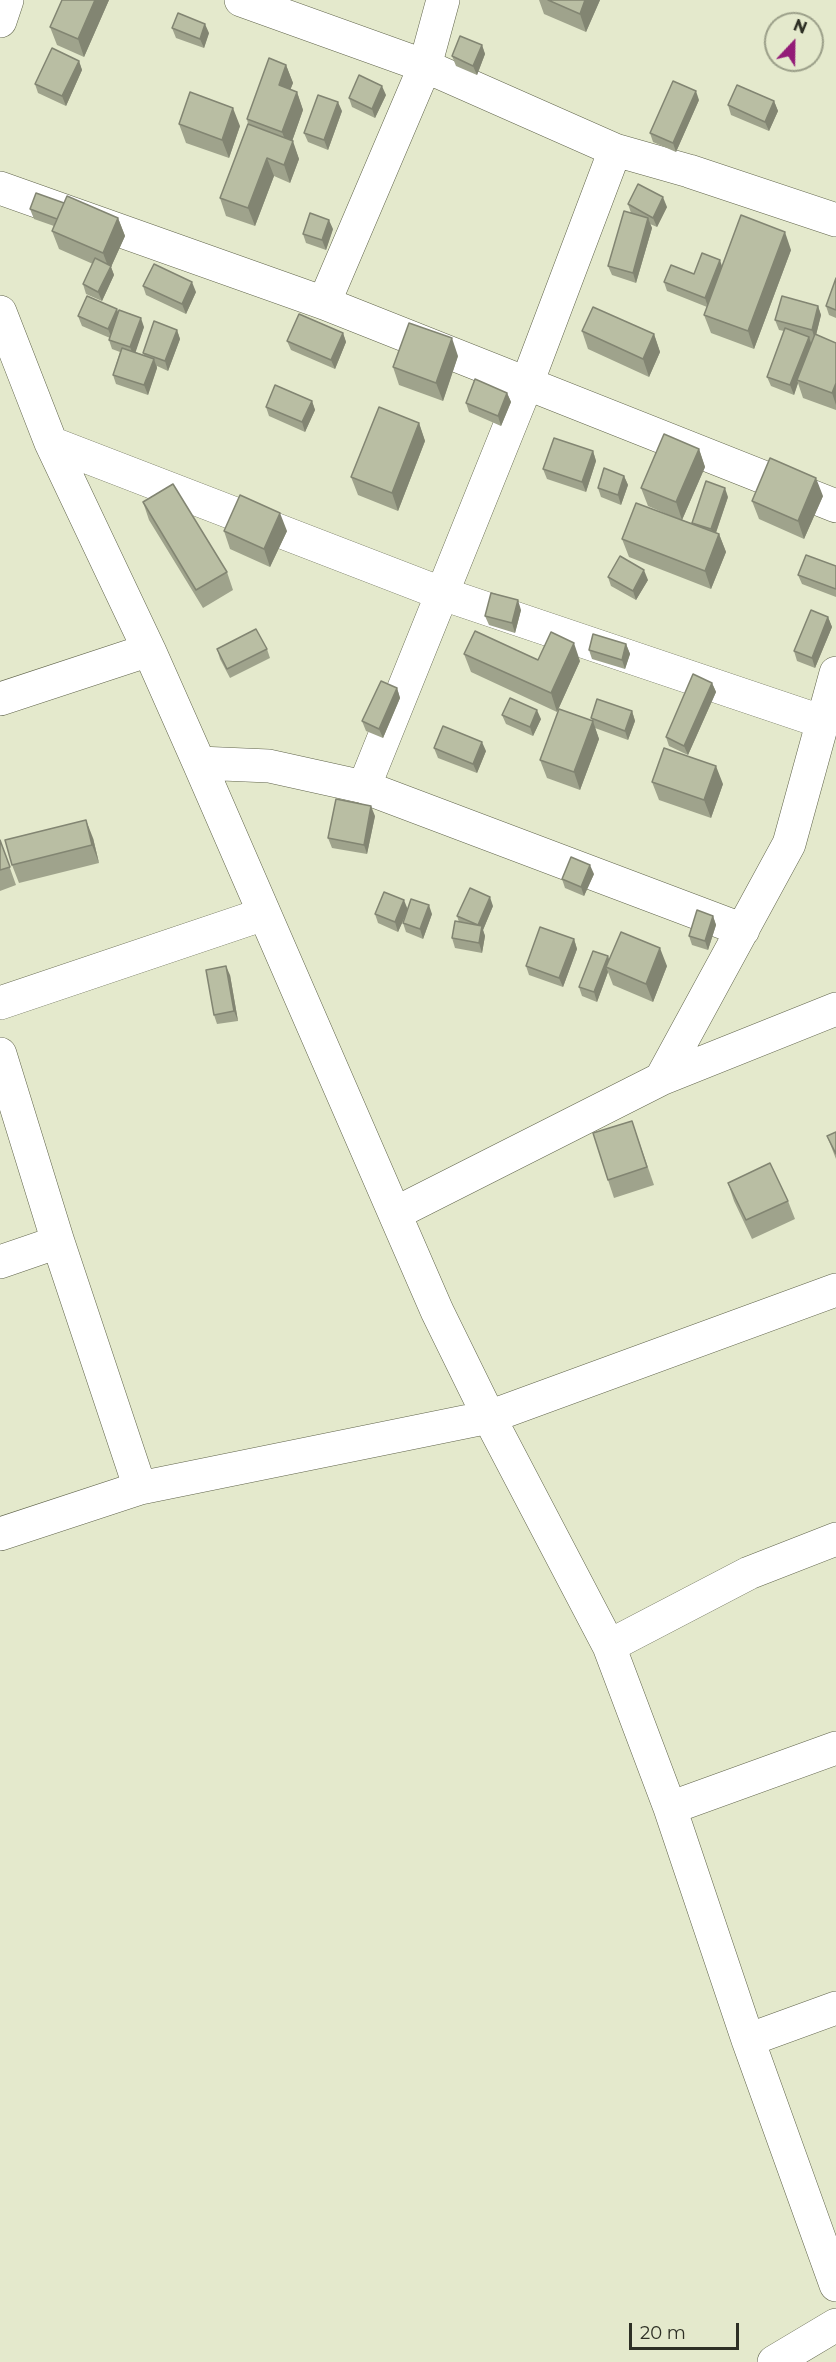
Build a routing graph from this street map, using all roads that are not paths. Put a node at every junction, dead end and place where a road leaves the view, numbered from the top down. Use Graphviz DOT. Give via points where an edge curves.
graph roads {
  1 [pos="7,0"];
  2 [pos="241,0"];
  3 [pos="443,0"];
  4 [pos="0,21"];
  5 [pos="425,66"];
  6 [pos="615,150"];
  7 [pos="0,188"];
  8 [pos="836,220"];
  9 [pos="324,303"];
  10 [pos="0,312"];
  11 [pos="527,382"];
  12 [pos="51,442"];
  13 [pos="836,506"];
  14 [pos="443,594"];
  15 [pos="149,650"];
  16 [pos="836,673"];
  17 [pos="0,699"];
  18 [pos="823,722"];
  19 [pos="200,763"];
  20 [pos="364,787"];
  21 [pos="264,914"];
  22 [pos="743,930"];
  23 [pos="0,1003"];
  24 [pos="836,1009"];
  25 [pos="0,1054"];
  26 [pos="661,1079"];
  27 [pos="396,1213"];
  28 [pos="58,1242"];
  29 [pos="0,1262"];
  30 [pos="836,1290"];
  31 [pos="489,1417"];
  32 [pos="140,1488"];
  33 [pos="0,1534"];
  34 [pos="836,1539"];
  35 [pos="609,1646"];
  36 [pos="836,1748"];
  37 [pos="670,1808"];
  38 [pos="836,2008"];
  39 [pos="748,2040"];
  40 [pos="836,2285"];
  41 [pos="836,2325"];
  42 [pos="774,2362"];
  1 -- 4 [label="street"];
  2 -- 5 [label="street"];
  3 -- 5 [label="street"];
  5 -- 6 [label="street"];
  5 -- 9 [label="street"];
  6 -- 8 [label="street"];
  6 -- 11 [label="street"];
  7 -- 9 [label="street"];
  9 -- 11 [label="street"];
  10 -- 12 [label="street"];
  11 -- 13 [label="street"];
  11 -- 14 [label="street"];
  12 -- 14 [label="street"];
  12 -- 15 [label="street"];
  14 -- 18 [label="street"];
  14 -- 20 [label="street"];
  15 -- 17 [label="street"];
  15 -- 19 [label="street"];
  16 -- 18 [label="street"];
  18 -- 22 [label="street" via="789,844"];
  19 -- 20 [label="street" via="269,766"];
  19 -- 21 [label="street"];
  20 -- 22 [label="street"];
  21 -- 23 [label="street"];
  21 -- 27 [label="street"];
  22 -- 26 [label="street"];
  24 -- 26 [label="street"];
  25 -- 28 [label="street"];
  26 -- 27 [label="street"];
  27 -- 31 [label="street" via="437,1311"];
  28 -- 29 [label="street"];
  28 -- 32 [label="street"];
  30 -- 31 [label="street"];
  31 -- 32 [label="street"];
  31 -- 35 [label="street"];
  32 -- 33 [label="street"];
  34 -- 35 [label="street" via="749,1573"];
  35 -- 37 [label="street"];
  36 -- 37 [label="street"];
  37 -- 39 [label="street"];
  38 -- 39 [label="street"];
  39 -- 40 [label="street"];
  41 -- 42 [label="street"];
}
